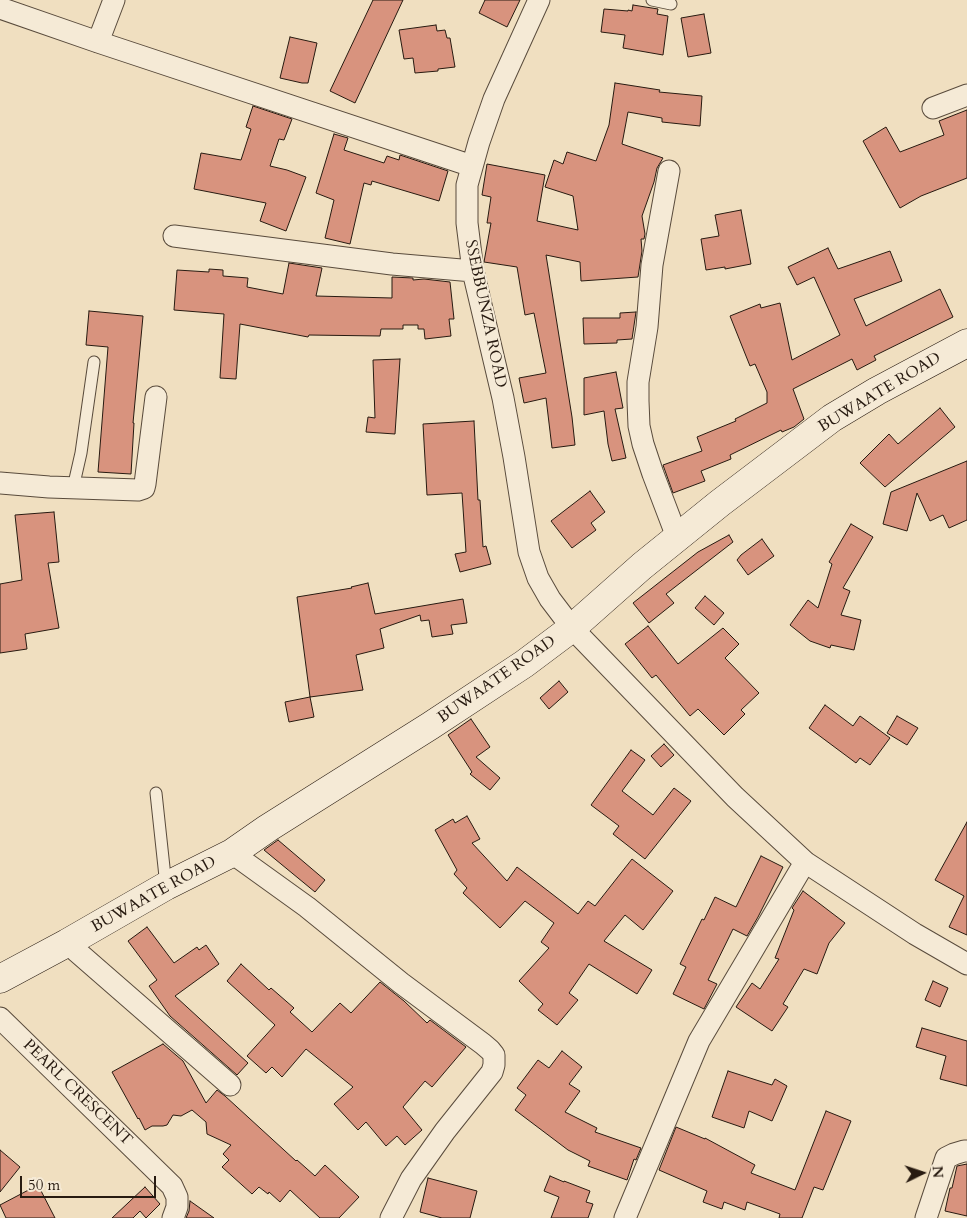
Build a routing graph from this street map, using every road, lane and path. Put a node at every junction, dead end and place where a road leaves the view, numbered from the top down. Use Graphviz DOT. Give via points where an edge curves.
graph roads {
  1 [pos="114,0"];
  2 [pos="539,0"];
  3 [pos="652,0"];
  4 [pos="671,4"];
  5 [pos="0,8"];
  6 [pos="98,42"];
  7 [pos="967,95"];
  8 [pos="933,108"];
  9 [pos="472,166"];
  10 [pos="669,171"];
  11 [pos="174,236"];
  12 [pos="473,271"];
  13 [pos="967,343"];
  14 [pos="94,362"];
  15 [pos="156,397"];
  16 [pos="0,483"];
  17 [pos="73,488"];
  18 [pos="677,538"];
  19 [pos="572,628"];
  20 [pos="156,793"];
  21 [pos="232,853"];
  22 [pos="805,862"];
  23 [pos="166,886"];
  24 [pos="67,943"];
  25 [pos="967,964"];
  26 [pos="0,979"];
  27 [pos="0,1018"];
  28 [pos="230,1085"];
  29 [pos="967,1151"];
  30 [pos="172,1218"];
  31 [pos="391,1218"];
  32 [pos="625,1218"];
  33 [pos="926,1218"];
  1 -- 6 [label="street"];
  2 -- 9 [label="street, SSEBBUNZA ROAD" via="494,99"];
  3 -- 4 [label="lane"];
  5 -- 6 [label="street"];
  6 -- 9 [label="street"];
  7 -- 8 [label="street"];
  9 -- 12 [label="street, SSEBBUNZA ROAD" via="467,185 467,223"];
  10 -- 18 [label="street" via="652,265 638,401 643,444"];
  11 -- 12 [label="street"];
  12 -- 19 [label="street, SSEBBUNZA ROAD" via="505,408 529,552 538,578"];
  13 -- 18 [label="street, BUWAATE ROAD" via="832,418"];
  14 -- 17 [label="lane"];
  15 -- 17 [label="street" via="144,488"];
  16 -- 17 [label="street"];
  18 -- 19 [label="street, BUWAATE ROAD"];
  19 -- 21 [label="street, BUWAATE ROAD" via="508,675"];
  19 -- 22 [label="street, SSEBBUNZA ROAD" via="735,797"];
  20 -- 23 [label="lane"];
  21 -- 23 [label="street, BUWAATE ROAD"];
  21 -- 31 [label="street" via="307,907 483,1044 494,1056 492,1072 444,1131 411,1179"];
  22 -- 25 [label="street, SSEBBUNZA ROAD" via="914,934"];
  22 -- 32 [label="street" via="699,1041"];
  23 -- 24 [label="street, BUWAATE ROAD"];
  24 -- 26 [label="street, BUWAATE ROAD"];
  24 -- 28 [label="street"];
  27 -- 30 [label="street, PEARL CRESCENT" via="172,1186 177,1197"];
  29 -- 33 [label="street" via="946,1158"];
}
